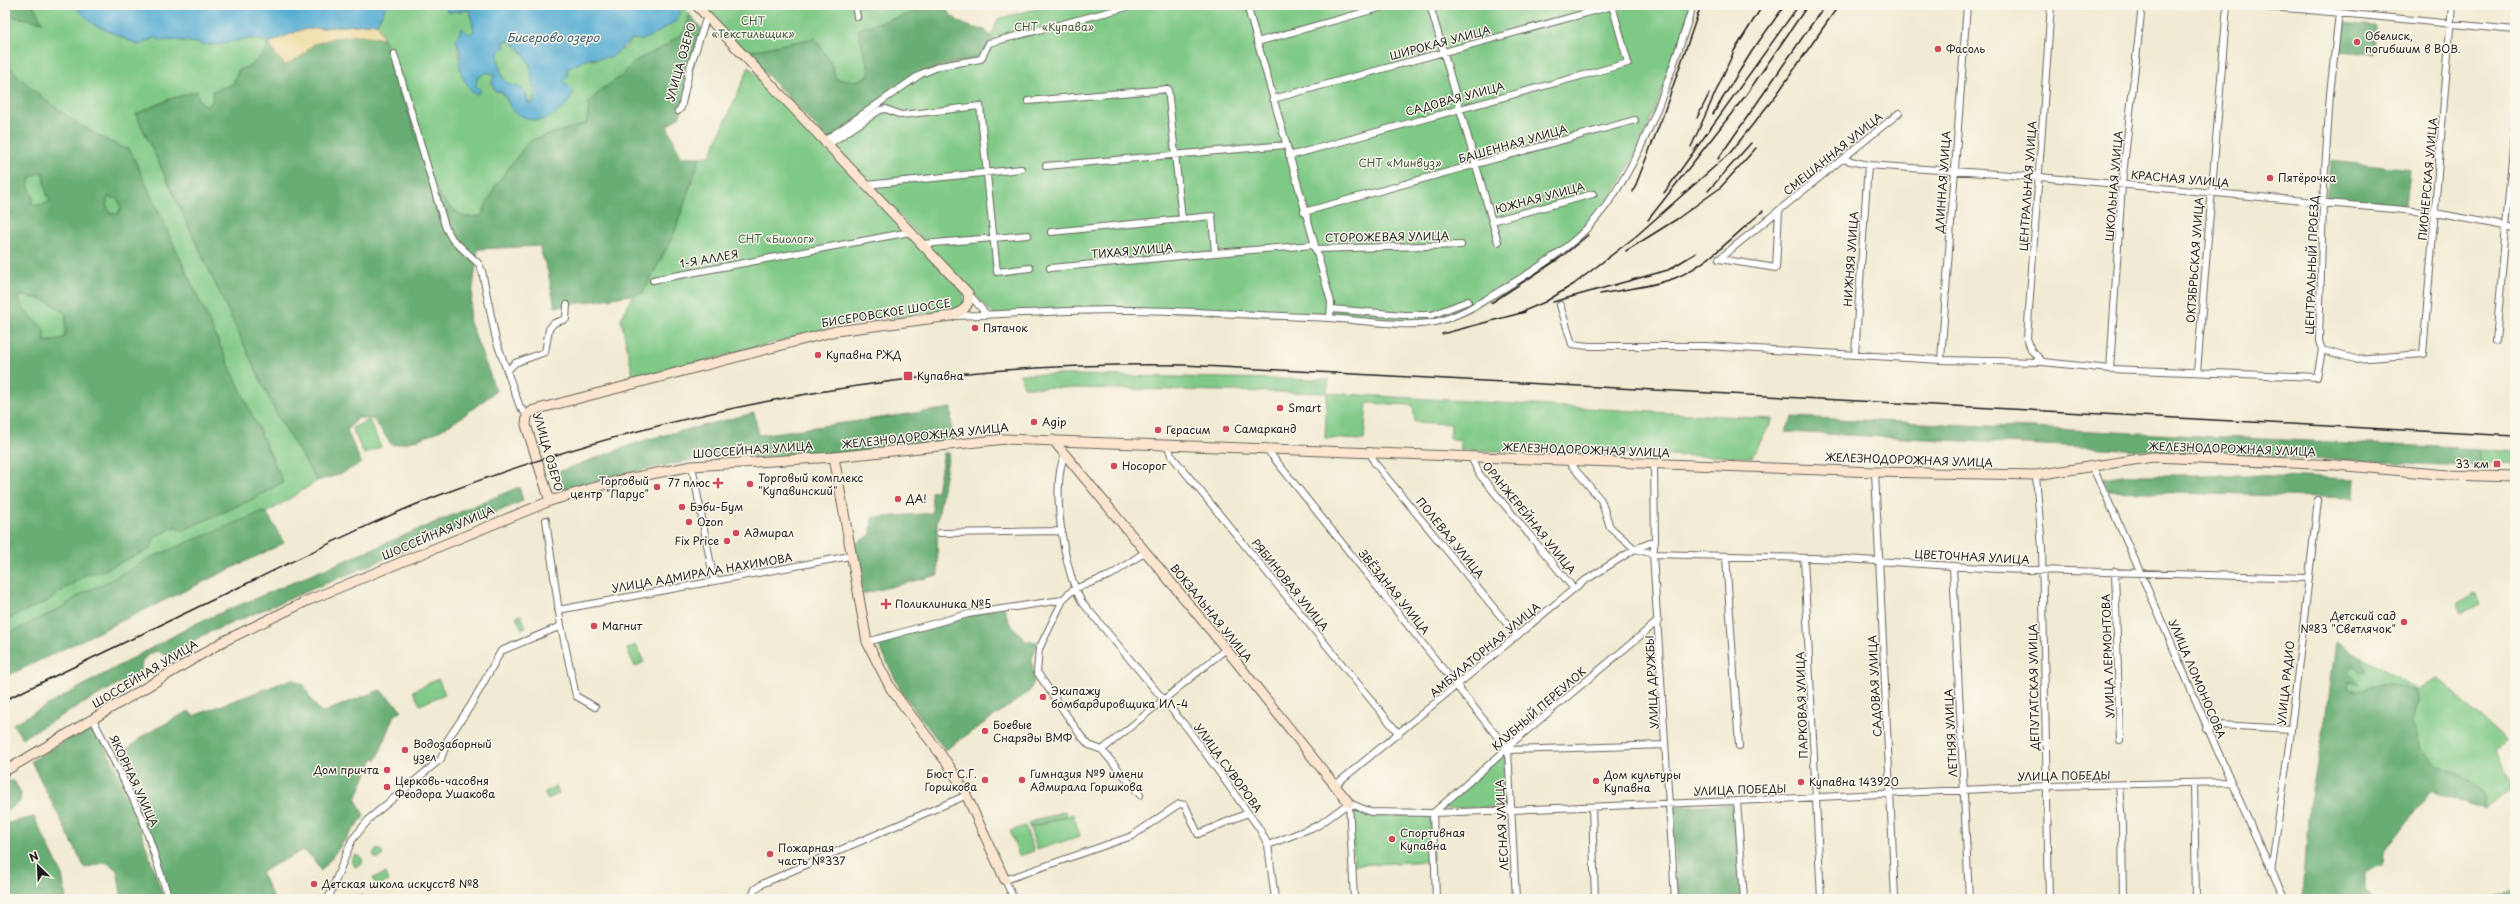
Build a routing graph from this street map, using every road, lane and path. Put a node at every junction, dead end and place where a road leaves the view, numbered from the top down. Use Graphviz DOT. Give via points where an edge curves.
graph roads {
  1 [pos="696,5"];
  2 [pos="855,5"];
  3 [pos="1135,5"];
  4 [pos="1247,5"];
  5 [pos="1390,5"];
  6 [pos="1430,5"];
  7 [pos="1693,5"];
  8 [pos="1967,5"];
  9 [pos="2051,5"];
  10 [pos="2142,5"];
  11 [pos="2227,5"];
  12 [pos="2232,5"];
  13 [pos="2452,5"];
  14 [pos="1612,6"];
  15 [pos="2339,13"];
  16 [pos="857,16"];
  17 [pos="706,19"];
  18 [pos="2450,24"];
  19 [pos="2515,30"];
  20 [pos="1257,42"];
  21 [pos="1444,52"];
  22 [pos="394,54"];
  23 [pos="1953,68"];
  24 [pos="1961,68"];
  25 [pos="1273,99"];
  26 [pos="1028,100"];
  27 [pos="1460,108"];
  28 [pos="678,111"];
  29 [pos="1899,113"];
  30 [pos="1635,120"];
  31 [pos="2515,124"];
  32 [pos="826,143"];
  33 [pos="1286,146"];
  34 [pos="1176,155"];
  35 [pos="1288,156"];
  36 [pos="1842,159"];
  37 [pos="1476,165"];
  38 [pos="1868,165"];
  39 [pos="1046,166"];
  40 [pos="1021,169"];
  41 [pos="987,172"];
  42 [pos="1954,172"];
  43 [pos="2039,177"];
  44 [pos="2122,184"];
  45 [pos="866,185"];
  46 [pos="2210,191"];
  47 [pos="1593,194"];
  48 [pos="2323,202"];
  49 [pos="1779,210"];
  50 [pos="1304,212"];
  51 [pos="2435,214"];
  52 [pos="1182,218"];
  53 [pos="1492,221"];
  54 [pos="2506,226"];
  55 [pos="2515,228"];
  56 [pos="910,232"];
  57 [pos="1051,232"];
  58 [pos="1028,235"];
  59 [pos="994,237"];
  60 [pos="1498,242"];
  61 [pos="922,244"];
  62 [pos="1461,245"];
  63 [pos="1314,247"];
  64 [pos="1215,253"];
  65 [pos="1030,268"];
  66 [pos="1050,268"];
  67 [pos="653,280"];
  68 [pos="968,292"];
  69 [pos="1468,301"];
  70 [pos="567,305"];
  71 [pos="1560,305"];
  72 [pos="1331,309"];
  73 [pos="987,315"];
  74 [pos="951,316"];
  75 [pos="1330,317"];
  76 [pos="2496,341"];
  77 [pos="2322,350"];
  78 [pos="1854,355"];
  79 [pos="1941,360"];
  80 [pos="2043,362"];
  81 [pos="2110,369"];
  82 [pos="507,372"];
  83 [pos="2197,372"];
  84 [pos="527,415"];
  85 [pos="1053,440"];
  86 [pos="1168,446"];
  87 [pos="1265,447"];
  88 [pos="1370,451"];
  89 [pos="1065,454"];
  90 [pos="834,457"];
  91 [pos="1471,457"];
  92 [pos="1568,461"];
  93 [pos="1654,464"];
  94 [pos="692,466"];
  95 [pos="2092,466"];
  96 [pos="1875,472"];
  97 [pos="2036,475"];
  98 [pos="2515,477"];
  99 [pos="2318,500"];
  100 [pos="550,501"];
  101 [pos="546,520"];
  102 [pos="1062,531"];
  103 [pos="940,533"];
  104 [pos="1655,541"];
  105 [pos="1635,549"];
  106 [pos="1145,552"];
  107 [pos="1653,554"];
  108 [pos="850,556"];
  109 [pos="1726,557"];
  110 [pos="1804,558"];
  111 [pos="1879,561"];
  112 [pos="1953,567"];
  113 [pos="2042,570"];
  114 [pos="2115,571"];
  115 [pos="2140,572"];
  116 [pos="2308,578"];
  117 [pos="714,581"];
  118 [pos="1074,589"];
  119 [pos="1574,589"];
  120 [pos="1062,600"];
  121 [pos="558,610"];
  122 [pos="1658,620"];
  123 [pos="561,626"];
  124 [pos="1517,636"];
  125 [pos="867,642"];
  126 [pos="1226,649"];
  127 [pos="1456,686"];
  128 [pos="1164,700"];
  129 [pos="595,707"];
  130 [pos="93,719"];
  131 [pos="2206,728"];
  132 [pos="2291,729"];
  133 [pos="1399,734"];
  134 [pos="2120,740"];
  135 [pos="1665,745"];
  136 [pos="1739,746"];
  137 [pos="1507,749"];
  138 [pos="1102,750"];
  139 [pos="5,771"];
  140 [pos="2230,782"];
  141 [pos="2194,783"];
  142 [pos="2118,785"];
  143 [pos="1334,786"];
  144 [pos="2046,786"];
  145 [pos="1964,789"];
  146 [pos="1890,792"];
  147 [pos="967,795"];
  148 [pos="1140,795"];
  149 [pos="1816,797"];
  150 [pos="1737,801"];
  151 [pos="1670,802"];
  152 [pos="1349,803"];
  153 [pos="1592,807"];
  154 [pos="1511,810"];
  155 [pos="1248,813"];
  156 [pos="1433,813"];
  157 [pos="1268,845"];
  158 [pos="2271,872"];
  159 [pos="1005,880"];
  160 [pos="168,899"];
  161 [pos="328,899"];
  162 [pos="356,899"];
  163 [pos="369,899"];
  164 [pos="751,899"];
  165 [pos="1014,899"];
  166 [pos="1276,899"];
  167 [pos="1354,899"];
  168 [pos="1436,899"];
  169 [pos="1516,899"];
  170 [pos="1595,899"];
  171 [pos="1675,899"];
  172 [pos="1744,899"];
  173 [pos="1821,899"];
  174 [pos="1894,899"];
  175 [pos="1969,899"];
  176 [pos="2049,899"];
  177 [pos="2123,899"];
  178 [pos="2196,899"];
  179 [pos="2285,899"];
  1 -- 17 [label="main road, БИСЕРОВСКОЕ ШОССЕ"];
  2 -- 16 [label="street"];
  3 -- 32 [label="street" via="989,43 981,60 940,66 921,74"];
  4 -- 20 [label="street"];
  5 -- 20 [label="street"];
  6 -- 21 [label="street"];
  7 -- 75 [label="street" via="1675,63 1653,118 1628,169 1604,208 1579,236 1526,275 1478,305 1434,322 1403,323"];
  8 -- 24 [label="street, ДЛИННАЯ УЛИЦА"];
  9 -- 43 [label="street, ЦЕНТРАЛЬНАЯ УЛИЦА"];
  10 -- 44 [label="street, ШКОЛЬНАЯ УЛИЦА"];
  11 -- 46 [label="street, ОКТЯБРЬСКАЯ УЛИЦА"];
  12 -- 15 [label="street"];
  13 -- 18 [label="street, ПИОНЕРСКАЯ УЛИЦА"];
  14 -- 21 [label="street, ШИРОКАЯ УЛИЦА"];
  14 -- 27 [label="street, САДОВАЯ УЛИЦА" via="1628,63"];
  15 -- 18 [label="street"];
  15 -- 48 [label="street, ЦЕНТРАЛЬНЫЙ ПРОЕЗД" via="2330,94"];
  17 -- 28 [label="street, УЛИЦА ОЗЕРО"];
  17 -- 32 [label="main road, БИСЕРОВСКОЕ ШОССЕ"];
  18 -- 19 [label="street"];
  18 -- 51 [label="street, ПИОНЕРСКАЯ УЛИЦА"];
  20 -- 25 [label="street"];
  21 -- 25 [label="street, ШИРОКАЯ УЛИЦА"];
  21 -- 27 [label="street"];
  22 -- 82 [label="street, УЛИЦА ОЗЕРО" via="445,226 452,239 479,264 482,271 496,340"];
  23 -- 24 [label="street"];
  24 -- 42 [label="street, ДЛИННАЯ УЛИЦА"];
  25 -- 33 [label="street"];
  26 -- 34 [label="street" via="1168,89"];
  27 -- 35 [label="street, САДОВАЯ УЛИЦА"];
  27 -- 37 [label="street"];
  29 -- 36 [label="street, СМЕШАННАЯ УЛИЦА"];
  30 -- 37 [label="street, БАШЕННАЯ УЛИЦА"];
  31 -- 54 [label="street"];
  32 -- 41 [label="street" via="880,110 901,115 980,106"];
  32 -- 45 [label="main road, БИСЕРОВСКОЕ ШОССЕ"];
  33 -- 34 [label="street"];
  33 -- 35 [label="street"];
  34 -- 39 [label="street"];
  34 -- 52 [label="street"];
  35 -- 50 [label="street"];
  36 -- 38 [label="street, КРАСНАЯ УЛИЦА"];
  36 -- 49 [label="street, СМЕШАННАЯ УЛИЦА"];
  37 -- 50 [label="street, БАШЕННАЯ УЛИЦА"];
  37 -- 53 [label="street"];
  38 -- 42 [label="street, КРАСНАЯ УЛИЦА"];
  38 -- 78 [label="street, НИЖНЯЯ УЛИЦА"];
  40 -- 41 [label="street"];
  41 -- 45 [label="street"];
  41 -- 59 [label="street"];
  42 -- 43 [label="street, КРАСНАЯ УЛИЦА"];
  42 -- 79 [label="street, ДЛИННАЯ УЛИЦА"];
  43 -- 44 [label="street, КРАСНАЯ УЛИЦА"];
  43 -- 80 [label="street, ЦЕНТРАЛЬНАЯ УЛИЦА" via="2027,338 2031,350"];
  44 -- 46 [label="street, КРАСНАЯ УЛИЦА"];
  44 -- 81 [label="street, ШКОЛЬНАЯ УЛИЦА"];
  45 -- 56 [label="main road, БИСЕРОВСКОЕ ШОССЕ"];
  46 -- 48 [label="street, КРАСНАЯ УЛИЦА"];
  46 -- 83 [label="street, ОКТЯБРЬСКАЯ УЛИЦА"];
  47 -- 53 [label="street, ЮЖНАЯ УЛИЦА"];
  48 -- 51 [label="street, КРАСНАЯ УЛИЦА"];
  48 -- 77 [label="street, ЦЕНТРАЛЬНЫЙ ПРОЕЗД" via="2319,341"];
  49 -- 49 [label="street, СМЕШАННАЯ УЛИЦА" via="1776,268 1719,259 1767,220"];
  50 -- 63 [label="street"];
  51 -- 54 [label="street, КРАСНАЯ УЛИЦА"];
  51 -- 77 [label="street, ПИОНЕРСКАЯ УЛИЦА" via="2422,354 2355,359"];
  52 -- 57 [label="street"];
  52 -- 64 [label="street" via="1212,216"];
  53 -- 60 [label="street"];
  54 -- 55 [label="street, КРАСНАЯ УЛИЦА"];
  54 -- 76 [label="street"];
  56 -- 61 [label="main road, БИСЕРОВСКОЕ ШОССЕ"];
  56 -- 67 [label="street, 1-Я АЛЛЕЯ"];
  58 -- 59 [label="street"];
  59 -- 61 [label="street"];
  59 -- 65 [label="street" via="997,272"];
  61 -- 68 [label="main road, БИСЕРОВСКОЕ ШОССЕ"];
  62 -- 63 [label="street, СТОРОЖЕВАЯ УЛИЦА"];
  63 -- 64 [label="street, СТОРОЖЕВАЯ УЛИЦА"];
  63 -- 72 [label="street"];
  64 -- 66 [label="street, ТИХАЯ УЛИЦА"];
  68 -- 73 [label="street"];
  68 -- 74 [label="main road, БИСЕРОВСКОЕ ШОССЕ" via="967,307"];
  69 -- 72 [label="street" via="1432,315"];
  70 -- 82 [label="street" via="566,319 554,323 549,329 545,352 515,363"];
  71 -- 78 [label="street" via="1572,344 1706,346"];
  72 -- 75 [label="street"];
  73 -- 74 [label="street"];
  73 -- 75 [label="street" via="1134,310"];
  74 -- 84 [label="main road, БИСЕРОВСКОЕ ШОССЕ" via="836,331 540,408"];
  77 -- 83 [label="street" via="2317,377"];
  78 -- 79 [label="street"];
  79 -- 80 [label="street"];
  80 -- 81 [label="street"];
  81 -- 83 [label="street"];
  82 -- 84 [label="street, УЛИЦА ОЗЕРО" via="520,407"];
  84 -- 100 [label="main road, УЛИЦА ОЗЕРО" via="526,426"];
  85 -- 86 [label="main road, ЖЕЛЕЗНОДОРОЖНАЯ УЛИЦА"];
  85 -- 89 [label="main road, ВОКЗАЛЬНАЯ УЛИЦА"];
  85 -- 90 [label="main road, ЖЕЛЕЗНОДОРОЖНАЯ УЛИЦА" via="991,440"];
  86 -- 87 [label="main road, ЖЕЛЕЗНОДОРОЖНАЯ УЛИЦА"];
  86 -- 133 [label="street, РЯБИНОВАЯ УЛИЦА" via="1171,455"];
  87 -- 88 [label="main road, ЖЕЛЕЗНОДОРОЖНАЯ УЛИЦА"];
  87 -- 127 [label="street, ЗВЁЗДНАЯ УЛИЦА"];
  88 -- 91 [label="main road, ЖЕЛЕЗНОДОРОЖНАЯ УЛИЦА"];
  88 -- 124 [label="street, ПОЛЕВАЯ УЛИЦА" via="1374,462"];
  89 -- 102 [label="street, УЛИЦА СУВОРОВА" via="1061,462 1060,485"];
  89 -- 106 [label="main road, ВОКЗАЛЬНАЯ УЛИЦА"];
  90 -- 94 [label="main road, ШОССЕЙНАЯ УЛИЦА"];
  90 -- 108 [label="main road"];
  91 -- 92 [label="main road, ЖЕЛЕЗНОДОРОЖНАЯ УЛИЦА"];
  91 -- 119 [label="street, ОРАНЖЕРЕЙНАЯ УЛИЦА" via="1480,475"];
  92 -- 93 [label="main road, ЖЕЛЕЗНОДОРОЖНАЯ УЛИЦА"];
  92 -- 105 [label="street" via="1601,500 1610,527"];
  93 -- 96 [label="main road, ЖЕЛЕЗНОДОРОЖНАЯ УЛИЦА"];
  93 -- 104 [label="street, УЛИЦА ДРУЖБЫ"];
  94 -- 100 [label="main road, ШОССЕЙНАЯ УЛИЦА" via="634,477"];
  94 -- 117 [label="street"];
  95 -- 97 [label="main road, ЖЕЛЕЗНОДОРОЖНАЯ УЛИЦА"];
  95 -- 98 [label="main road, ЖЕЛЕЗНОДОРОЖНАЯ УЛИЦА" via="2153,457 2336,465 2448,475"];
  95 -- 115 [label="street, УЛИЦА ЛОМОНОСОВА"];
  96 -- 97 [label="main road, ЖЕЛЕЗНОДОРОЖНАЯ УЛИЦА"];
  96 -- 111 [label="street, САДОВАЯ УЛИЦА"];
  97 -- 113 [label="street, ДЕПУТАТСКАЯ УЛИЦА"];
  99 -- 116 [label="street, УЛИЦА РАДИО"];
  100 -- 130 [label="main road, ШОССЕЙНАЯ УЛИЦА" via="281,613 180,666"];
  101 -- 121 [label="street"];
  102 -- 103 [label="street"];
  102 -- 118 [label="street, УЛИЦА СУВОРОВА" via="1065,562"];
  104 -- 105 [label="street, АМБУЛАТОРНАЯ УЛИЦА"];
  104 -- 107 [label="street, УЛИЦА ДРУЖБЫ"];
  105 -- 107 [label="street, ЦВЕТОЧНАЯ УЛИЦА"];
  105 -- 119 [label="street, АМБУЛАТОРНАЯ УЛИЦА" via="1605,566"];
  106 -- 118 [label="street" via="1111,575"];
  106 -- 126 [label="main road, ВОКЗАЛЬНАЯ УЛИЦА"];
  107 -- 109 [label="street, ЦВЕТОЧНАЯ УЛИЦА"];
  107 -- 122 [label="street, УЛИЦА ДРУЖБЫ"];
  108 -- 117 [label="street, УЛИЦА АДМИРАЛА НАХИМОВА"];
  108 -- 125 [label="main road"];
  109 -- 110 [label="street, ЦВЕТОЧНАЯ УЛИЦА"];
  109 -- 136 [label="street"];
  110 -- 111 [label="street, ЦВЕТОЧНАЯ УЛИЦА"];
  110 -- 149 [label="street, ПАРКОВАЯ УЛИЦА"];
  111 -- 112 [label="street, ЦВЕТОЧНАЯ УЛИЦА"];
  111 -- 146 [label="street, САДОВАЯ УЛИЦА"];
  112 -- 113 [label="street, ЦВЕТОЧНАЯ УЛИЦА"];
  112 -- 145 [label="street, ЛЕТНЯЯ УЛИЦА"];
  113 -- 114 [label="street, ЦВЕТОЧНАЯ УЛИЦА"];
  113 -- 144 [label="street, ДЕПУТАТСКАЯ УЛИЦА"];
  114 -- 115 [label="street, ЦВЕТОЧНАЯ УЛИЦА"];
  114 -- 134 [label="street, УЛИЦА ЛЕРМОНТОВА"];
  115 -- 116 [label="street, ЦВЕТОЧНАЯ УЛИЦА"];
  115 -- 131 [label="street, УЛИЦА ЛОМОНОСОВА"];
  116 -- 132 [label="street, УЛИЦА РАДИО"];
  117 -- 121 [label="street, УЛИЦА АДМИРАЛА НАХИМОВА"];
  118 -- 120 [label="street"];
  118 -- 128 [label="street, УЛИЦА СУВОРОВА"];
  119 -- 124 [label="street, АМБУЛАТОРНАЯ УЛИЦА"];
  120 -- 125 [label="street" via="968,614"];
  120 -- 138 [label="street" via="1040,649 1037,672 1081,736 1089,745"];
  121 -- 123 [label="street"];
  122 -- 135 [label="street, УЛИЦА ДРУЖБЫ"];
  122 -- 137 [label="street, КЛУБНЫЙ ПЕРЕУЛОК"];
  123 -- 129 [label="street" via="576,696"];
  123 -- 161 [label="street" via="501,651 471,705 448,739 441,759 371,817 352,840"];
  124 -- 127 [label="street, АМБУЛАТОРНАЯ УЛИЦА"];
  125 -- 147 [label="main road" via="891,689 948,764"];
  126 -- 128 [label="street"];
  126 -- 143 [label="main road, ВОКЗАЛЬНАЯ УЛИЦА"];
  127 -- 133 [label="street, АМБУЛАТОРНАЯ УЛИЦА"];
  127 -- 137 [label="street, ЗВЁЗДНАЯ УЛИЦА"];
  128 -- 138 [label="street"];
  128 -- 155 [label="street, УЛИЦА СУВОРОВА"];
  130 -- 139 [label="main road, ШОССЕЙНАЯ УЛИЦА"];
  130 -- 160 [label="street, ЯКОРНАЯ УЛИЦА" via="142,816"];
  131 -- 132 [label="street" via="2219,725"];
  131 -- 140 [label="street, УЛИЦА ЛОМОНОСОВА"];
  132 -- 158 [label="street, УЛИЦА РАДИО"];
  133 -- 143 [label="street, АМБУЛАТОРНАЯ УЛИЦА"];
  135 -- 137 [label="street"];
  135 -- 151 [label="street, УЛИЦА ДРУЖБЫ"];
  137 -- 154 [label="street, ЛЕСНАЯ УЛИЦА"];
  137 -- 156 [label="street, КЛУБНЫЙ ПЕРЕУЛОК"];
  138 -- 148 [label="street"];
  140 -- 141 [label="street, УЛИЦА ПОБЕДЫ"];
  140 -- 158 [label="street, УЛИЦА ЛОМОНОСОВА"];
  141 -- 142 [label="street, УЛИЦА ПОБЕДЫ"];
  141 -- 178 [label="street"];
  142 -- 144 [label="street, УЛИЦА ПОБЕДЫ"];
  142 -- 177 [label="street" via="2122,824"];
  143 -- 152 [label="main road, ВОКЗАЛЬНАЯ УЛИЦА"];
  144 -- 145 [label="street, УЛИЦА ПОБЕДЫ"];
  144 -- 176 [label="street, ДЕПУТАТСКАЯ УЛИЦА"];
  145 -- 146 [label="street, УЛИЦА ПОБЕДЫ"];
  145 -- 175 [label="street, ЛЕТНЯЯ УЛИЦА"];
  146 -- 149 [label="street, УЛИЦА ПОБЕДЫ"];
  146 -- 174 [label="street, САДОВАЯ УЛИЦА"];
  147 -- 159 [label="main road"];
  147 -- 164 [label="street" via="764,883 755,890"];
  149 -- 150 [label="street, УЛИЦА ПОБЕДЫ"];
  149 -- 173 [label="street, ПАРКОВАЯ УЛИЦА"];
  150 -- 151 [label="street, УЛИЦА ПОБЕДЫ"];
  150 -- 172 [label="street"];
  151 -- 153 [label="street, УЛИЦА ПОБЕДЫ"];
  151 -- 171 [label="street, УЛИЦА ДРУЖБЫ"];
  152 -- 156 [label="street, УЛИЦА ПОБЕДЫ" via="1370,812"];
  152 -- 157 [label="street" via="1319,825"];
  152 -- 167 [label="street"];
  153 -- 154 [label="street, УЛИЦА ПОБЕДЫ"];
  153 -- 170 [label="street"];
  154 -- 156 [label="street, УЛИЦА ПОБЕДЫ"];
  154 -- 169 [label="street, ЛЕСНАЯ УЛИЦА"];
  155 -- 157 [label="street, УЛИЦА СУВОРОВА"];
  155 -- 159 [label="street" via="1198,834 1185,805 1179,804 1132,836"];
  156 -- 168 [label="street"];
  157 -- 166 [label="street"];
  158 -- 179 [label="street, УЛИЦА ЛОМОНОСОВА"];
  159 -- 165 [label="street"];
  162 -- 163 [label="street"];
}
